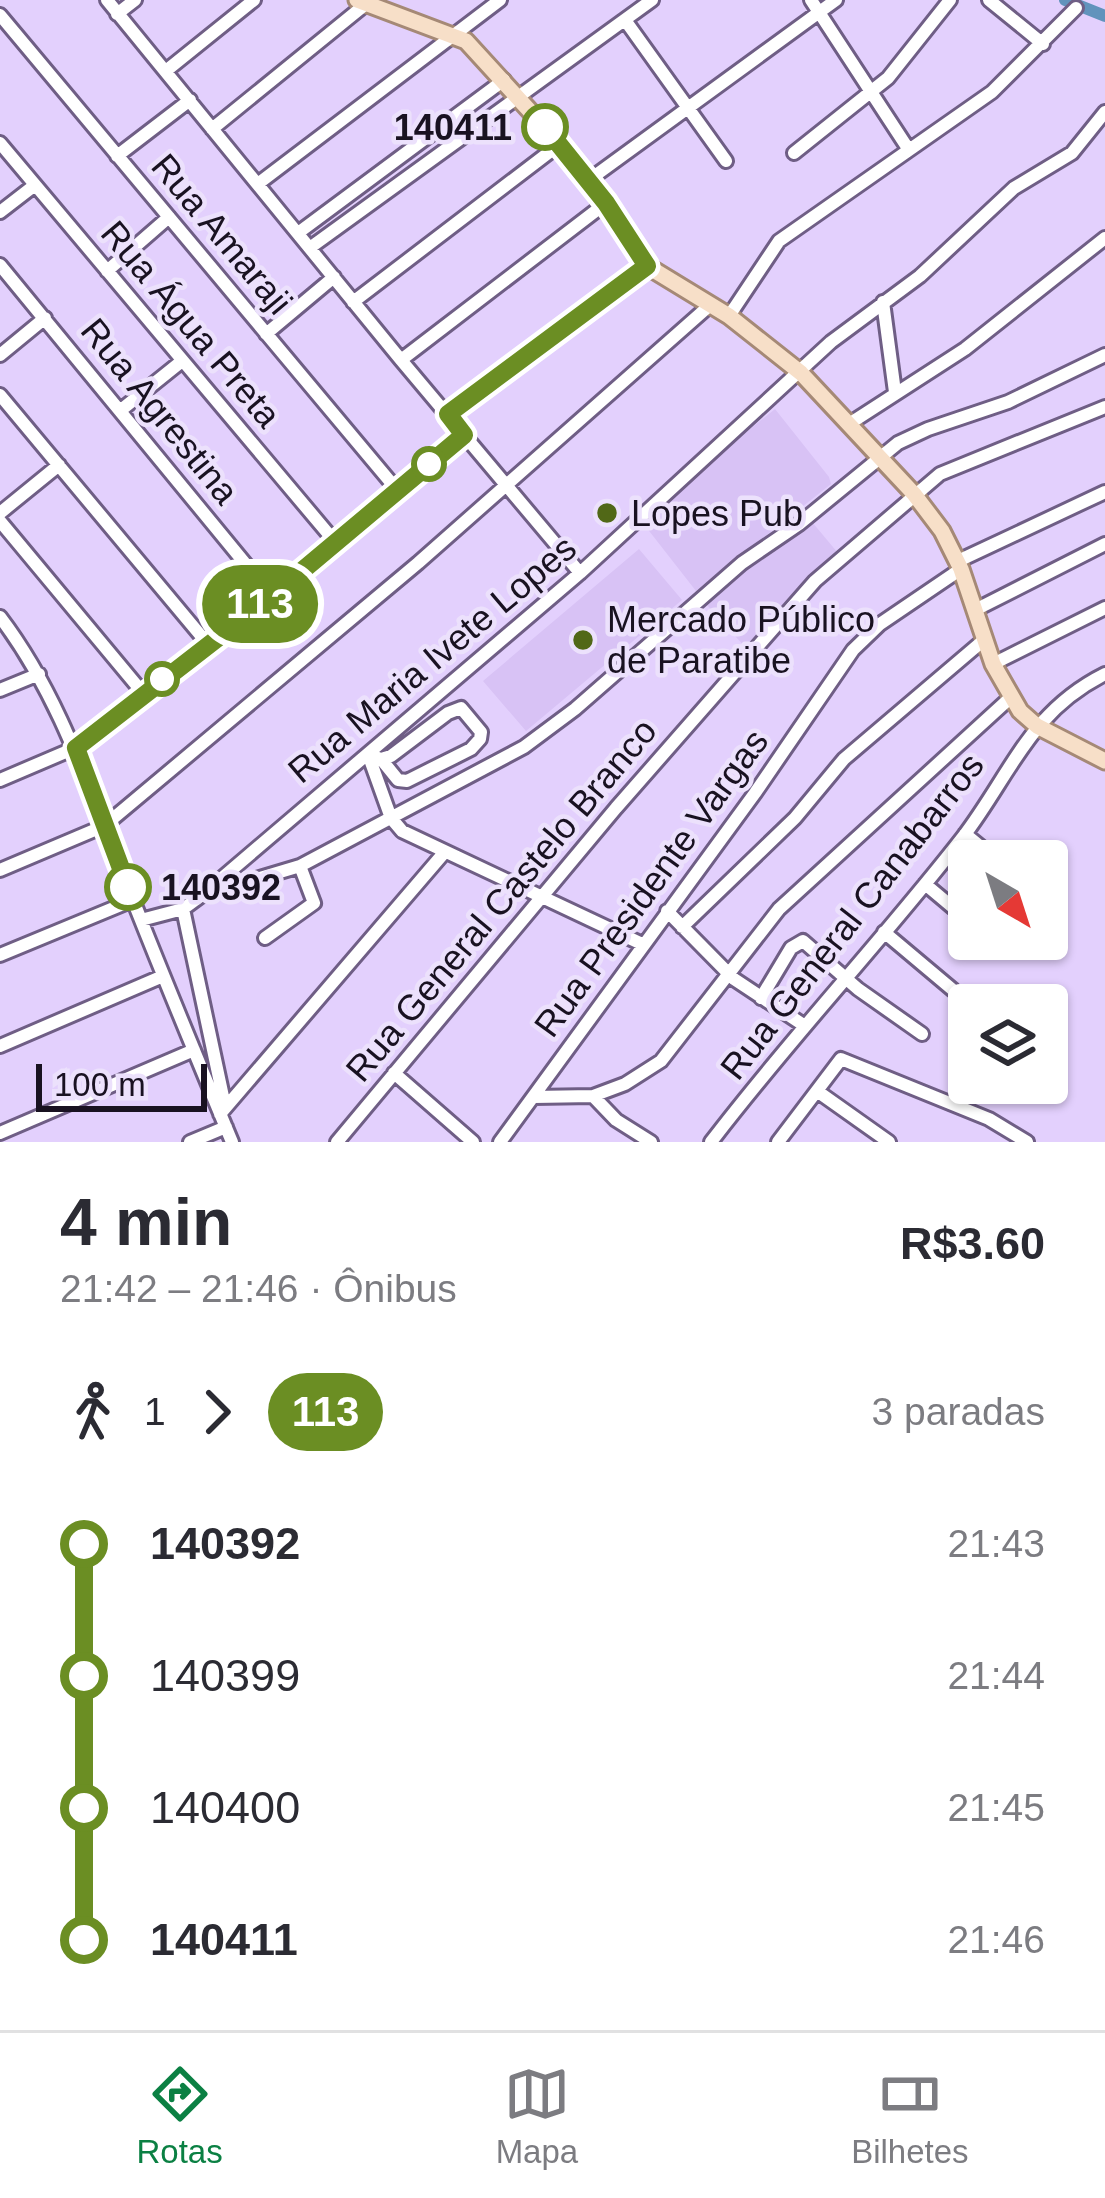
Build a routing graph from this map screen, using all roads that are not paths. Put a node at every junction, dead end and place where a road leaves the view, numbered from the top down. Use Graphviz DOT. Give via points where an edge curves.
graph roads {
  1 [pos="107,0"];
  2 [pos="135,0"];
  3 [pos="254,0"];
  4 [pos="478,0"];
  5 [pos="500,0"];
  6 [pos="652,0"];
  7 [pos="836,0"];
  8 [pos="950,0"];
  9 [pos="989,0"];
  10 [pos="362,2"];
  11 [pos="815,6"];
  12 [pos="396,7"];
  13 [pos="1076,8"];
  14 [pos="117,14"];
  15 [pos="0,15"];
  16 [pos="472,20"];
  17 [pos="625,20"];
  18 [pos="452,35"];
  19 [pos="1043,44"];
  20 [pos="167,70"];
  21 [pos="504,80"];
  22 [pos="872,90"];
  23 [pos="517,95"];
  24 [pos="190,100"];
  25 [pos="687,106"];
  26 [pos="1105,112"];
  27 [pos="212,128"];
  28 [pos="0,143"];
  29 [pos="560,144"];
  30 [pos="909,150"];
  31 [pos="794,153"];
  32 [pos="117,156"];
  33 [pos="726,160"];
  34 [pos="589,180"];
  35 [pos="259,183"];
  36 [pos="35,185"];
  37 [pos="606,203"];
  38 [pos="0,212"];
  39 [pos="169,217"];
  40 [pos="298,233"];
  41 [pos="1105,238"];
  42 [pos="311,247"];
  43 [pos="0,266"];
  44 [pos="647,266"];
  45 [pos="107,271"];
  46 [pos="334,277"];
  47 [pos="352,302"];
  48 [pos="883,302"];
  49 [pos="710,306"];
  50 [pos="729,316"];
  51 [pos="45,318"];
  52 [pos="266,334"];
  53 [pos="0,355"];
  54 [pos="1105,355"];
  55 [pos="400,360"];
  56 [pos="182,361"];
  57 [pos="801,373"];
  58 [pos="895,392"];
  59 [pos="0,395"];
  60 [pos="1105,406"];
  61 [pos="122,410"];
  62 [pos="448,414"];
  63 [pos="849,424"];
  64 [pos="464,435"];
  65 [pos="881,460"];
  66 [pos="59,465"];
  67 [pos="506,482"];
  68 [pos="398,491"];
  69 [pos="1105,492"];
  70 [pos="914,494"];
  71 [pos="0,517"];
  72 [pos="336,543"];
  73 [pos="1105,544"];
  74 [pos="960,565"];
  75 [pos="580,572"];
  76 [pos="272,596"];
  77 [pos="1105,608"];
  78 [pos="975,610"];
  79 [pos="0,616"];
  80 [pos="985,639"];
  81 [pos="207,643"];
  82 [pos="993,664"];
  83 [pos="38,674"];
  84 [pos="1105,674"];
  85 [pos="0,690"];
  86 [pos="143,693"];
  87 [pos="1010,698"];
  88 [pos="1037,726"];
  89 [pos="76,748"];
  90 [pos="375,756"];
  91 [pos="1105,761"];
  92 [pos="0,780"];
  93 [pos="391,818"];
  94 [pos="104,826"];
  95 [pos="965,834"];
  96 [pos="972,840"];
  97 [pos="443,854"];
  98 [pos="300,866"];
  99 [pos="0,870"];
  100 [pos="925,884"];
  101 [pos="202,895"];
  102 [pos="543,898"];
  103 [pos="133,900"];
  104 [pos="948,903"];
  105 [pos="183,909"];
  106 [pos="667,911"];
  107 [pos="141,920"];
  108 [pos="682,927"];
  109 [pos="884,932"];
  110 [pos="266,938"];
  111 [pos="642,944"];
  112 [pos="0,956"];
  113 [pos="729,973"];
  114 [pos="163,976"];
  115 [pos="847,977"];
  116 [pos="948,986"];
  117 [pos="761,998"];
  118 [pos="805,1026"];
  119 [pos="922,1034"];
  120 [pos="0,1046"];
  121 [pos="194,1050"];
  122 [pos="394,1073"];
  123 [pos="817,1091"];
  124 [pos="593,1096"];
  125 [pos="534,1097"];
  126 [pos="223,1116"];
  127 [pos="0,1133"];
  128 [pos="190,1142"];
  129 [pos="232,1142"];
  130 [pos="337,1142"];
  131 [pos="473,1142"];
  132 [pos="500,1142"];
  133 [pos="651,1142"];
  134 [pos="711,1142"];
  135 [pos="778,1142"];
  136 [pos="889,1142"];
  137 [pos="1027,1142"];
  1 -- 14 [label="street"];
  2 -- 14 [label="street"];
  3 -- 20 [label="street"];
  4 -- 16 [label="street"];
  5 -- 16 [label="street"];
  6 -- 17 [label="street"];
  7 -- 11 [label="street"];
  8 -- 22 [label="street"];
  9 -- 19 [label="street"];
  10 -- 12 [label="main road"];
  10 -- 27 [label="street"];
  11 -- 22 [label="street"];
  11 -- 25 [label="street"];
  12 -- 18 [label="main road"];
  13 -- 19 [label="street"];
  14 -- 20 [label="street"];
  15 -- 32 [label="street, Rua Amaraji"];
  16 -- 18 [label="street"];
  17 -- 23 [label="street"];
  17 -- 25 [label="street"];
  18 -- 21 [label="main road"];
  18 -- 35 [label="street"];
  19 -- 30 [label="street" via="992,92"];
  20 -- 24 [label="street"];
  21 -- 23 [label="main road"];
  21 -- 40 [label="street"];
  22 -- 30 [label="street"];
  22 -- 31 [label="street"];
  23 -- 29 [label="main road"];
  23 -- 42 [label="street"];
  24 -- 27 [label="street"];
  24 -- 32 [label="street"];
  25 -- 33 [label="street"];
  25 -- 34 [label="street"];
  26 -- 48 [label="street, Rua Maria Ivete Lopes" via="1072,154 1014,188"];
  27 -- 35 [label="street"];
  28 -- 36 [label="street, Rua Água Preta"];
  29 -- 34 [label="main road"];
  29 -- 47 [label="street"];
  30 -- 50 [label="street" via="779,242"];
  32 -- 39 [label="street, Rua Amaraji"];
  34 -- 37 [label="main road"];
  35 -- 40 [label="street"];
  36 -- 38 [label="street"];
  36 -- 45 [label="street, Rua Água Preta"];
  37 -- 44 [label="main road"];
  37 -- 55 [label="street"];
  39 -- 45 [label="street"];
  39 -- 52 [label="street, Rua Amaraji"];
  40 -- 42 [label="street"];
  41 -- 58 [label="street" via="965,349"];
  42 -- 46 [label="street"];
  43 -- 51 [label="street, Rua Agrestina"];
  44 -- 49 [label="main road"];
  44 -- 62 [label="street"];
  45 -- 56 [label="street, Rua Água Preta"];
  46 -- 47 [label="street"];
  46 -- 52 [label="street"];
  47 -- 55 [label="street"];
  48 -- 57 [label="street, Rua Maria Ivete Lopes"];
  48 -- 58 [label="street"];
  49 -- 50 [label="main road"];
  49 -- 67 [label="street"];
  50 -- 57 [label="main road"];
  51 -- 53 [label="street"];
  51 -- 61 [label="street, Rua Agrestina"];
  52 -- 68 [label="street, Rua Amaraji"];
  54 -- 65 [label="street" via="1008,402 916,433"];
  55 -- 62 [label="street"];
  56 -- 61 [label="street"];
  56 -- 72 [label="street, Rua Água Preta"];
  57 -- 63 [label="main road"];
  57 -- 75 [label="street, Rua Maria Ivete Lopes"];
  58 -- 63 [label="street"];
  59 -- 66 [label="street"];
  60 -- 70 [label="street, Rua General Castelo Branco" via="955,466"];
  61 -- 76 [label="street, Rua Agrestina"];
  62 -- 64 [label="street"];
  63 -- 65 [label="main road"];
  64 -- 67 [label="street"];
  64 -- 68 [label="street"];
  65 -- 70 [label="main road"];
  65 -- 93 [label="street" via="742,563 550,729"];
  66 -- 71 [label="street"];
  66 -- 81 [label="street"];
  67 -- 75 [label="street"];
  67 -- 94 [label="street"];
  68 -- 72 [label="street"];
  69 -- 74 [label="street, Rua Presidente Vargas"];
  70 -- 74 [label="main road"];
  70 -- 102 [label="street, Rua General Castelo Branco" via="797,598"];
  71 -- 86 [label="street"];
  72 -- 76 [label="street"];
  73 -- 78 [label="street"];
  74 -- 78 [label="main road"];
  74 -- 106 [label="street, Rua Presidente Vargas" via="853,650"];
  75 -- 90 [label="street, Rua Maria Ivete Lopes"];
  76 -- 81 [label="street"];
  77 -- 82 [label="street"];
  78 -- 80 [label="main road"];
  79 -- 83 [label="street"];
  80 -- 82 [label="main road"];
  80 -- 108 [label="street" via="844,760"];
  81 -- 86 [label="street"];
  82 -- 87 [label="main road"];
  83 -- 85 [label="street"];
  83 -- 89 [label="street"];
  84 -- 88 [label="street, Rua General Canabarros"];
  86 -- 89 [label="street"];
  87 -- 88 [label="main road"];
  87 -- 113 [label="street" via="778,909"];
  88 -- 91 [label="main road"];
  88 -- 95 [label="street, Rua General Canabarros"];
  89 -- 92 [label="street"];
  89 -- 94 [label="street"];
  90 -- 90 [label="street" via="391,756 460,708 481,732 470,748 407,782"];
  90 -- 93 [label="street"];
  90 -- 101 [label="street, Rua Maria Ivete Lopes"];
  93 -- 97 [label="street"];
  93 -- 98 [label="street"];
  94 -- 99 [label="street"];
  94 -- 103 [label="street"];
  95 -- 96 [label="street"];
  95 -- 100 [label="street, Rua General Canabarros"];
  97 -- 102 [label="street"];
  97 -- 126 [label="street"];
  98 -- 101 [label="street"];
  98 -- 110 [label="street" via="314,903"];
  100 -- 104 [label="street"];
  100 -- 109 [label="street, Rua General Canabarros"];
  101 -- 105 [label="street, Rua Maria Ivete Lopes"];
  102 -- 111 [label="street"];
  102 -- 122 [label="street, Rua General Castelo Branco"];
  103 -- 107 [label="street"];
  103 -- 112 [label="street"];
  105 -- 107 [label="street, Rua Maria Ivete Lopes"];
  105 -- 126 [label="street"];
  106 -- 108 [label="street"];
  106 -- 111 [label="street, Rua Presidente Vargas"];
  107 -- 114 [label="street"];
  108 -- 113 [label="street"];
  109 -- 115 [label="street, Rua General Canabarros"];
  109 -- 116 [label="street"];
  111 -- 125 [label="street, Rua Presidente Vargas"];
  113 -- 117 [label="street"];
  113 -- 124 [label="street" via="661,1060"];
  114 -- 120 [label="street"];
  114 -- 121 [label="street"];
  115 -- 117 [label="street" via="803,941"];
  115 -- 118 [label="street, Rua General Canabarros"];
  115 -- 119 [label="street"];
  117 -- 118 [label="street"];
  118 -- 134 [label="street, Rua General Canabarros"];
  121 -- 126 [label="street"];
  121 -- 127 [label="street"];
  122 -- 130 [label="street, Rua General Castelo Branco"];
  122 -- 131 [label="street"];
  123 -- 135 [label="street"];
  123 -- 136 [label="street"];
  123 -- 137 [label="street" via="841,1059 853,1060"];
  124 -- 125 [label="street"];
  124 -- 133 [label="street"];
  125 -- 132 [label="street, Rua Presidente Vargas"];
  126 -- 128 [label="street"];
  126 -- 129 [label="street"];
}
